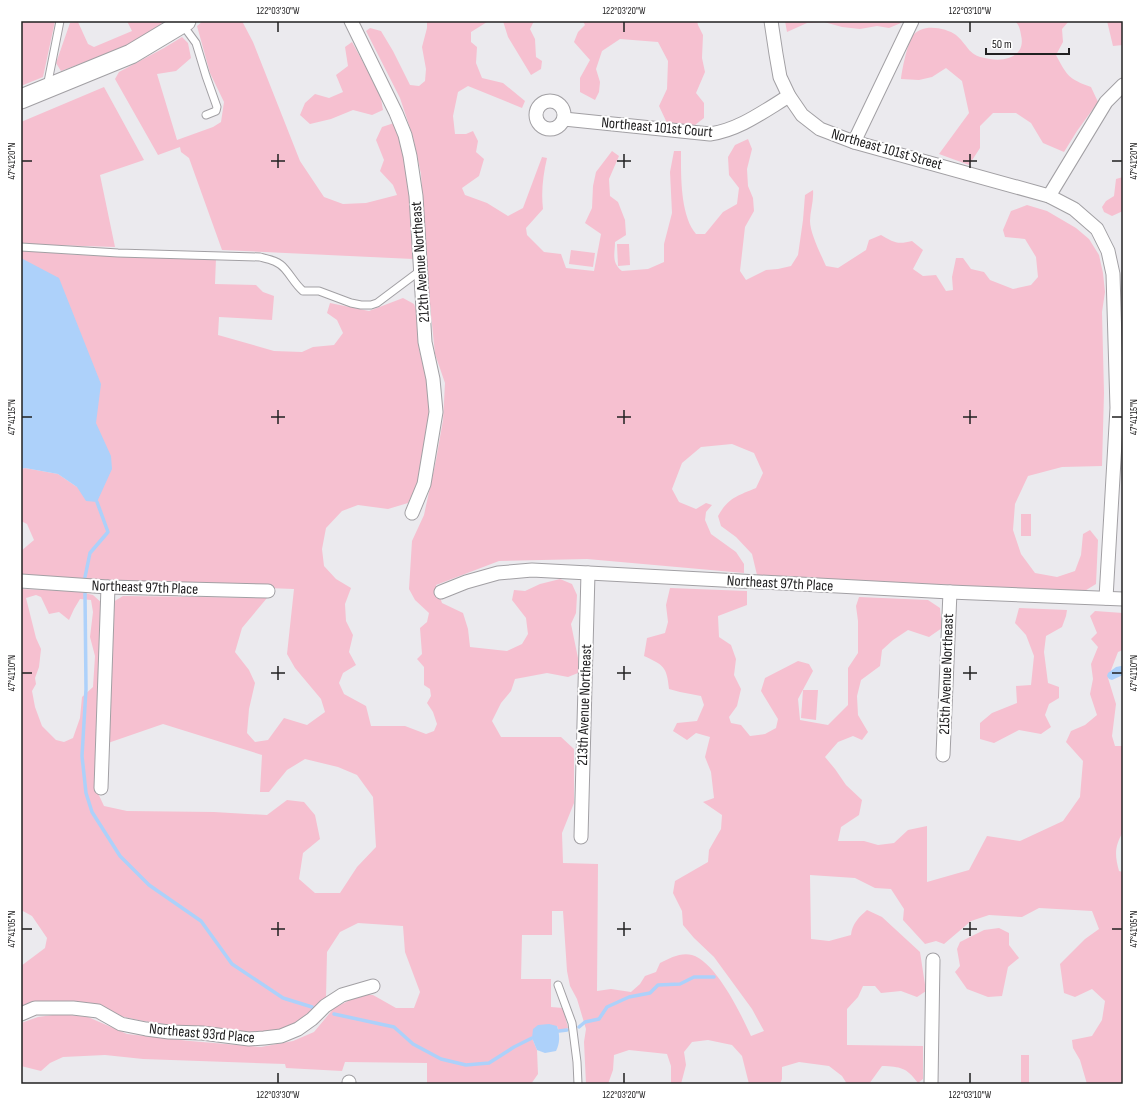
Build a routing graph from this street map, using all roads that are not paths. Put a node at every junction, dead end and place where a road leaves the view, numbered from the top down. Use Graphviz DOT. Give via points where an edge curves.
graph roads {
  1 [pos="60,21"];
  2 [pos="351,21"];
  3 [pos="771,21"];
  4 [pos="912,21"];
  5 [pos="184,23"];
  6 [pos="1123,85"];
  7 [pos="46,89"];
  8 [pos="789,96"];
  9 [pos="21,99"];
  10 [pos="206,115"];
  11 [pos="564,119"];
  12 [pos="854,142"];
  13 [pos="1049,196"];
  14 [pos="21,247"];
  15 [pos="421,270"];
  16 [pos="412,513"];
  17 [pos="588,573"];
  18 [pos="21,581"];
  19 [pos="108,587"];
  20 [pos="268,591"];
  21 [pos="442,592"];
  22 [pos="950,592"];
  23 [pos="1106,598"];
  24 [pos="1123,598"];
  25 [pos="943,755"];
  26 [pos="101,788"];
  27 [pos="581,836"];
  28 [pos="933,960"];
  29 [pos="558,985"];
  30 [pos="373,986"];
  31 [pos="21,1014"];
  32 [pos="578,1084"];
  33 [pos="931,1084"];
  1 -- 7 [label="lane"];
  2 -- 15 [label="street, 212th Avenue Northeast" via="405,135 416,196"];
  3 -- 8 [label="street, Northeast 101st Street" via="780,77"];
  4 -- 12 [label="street"];
  5 -- 7 [label="main road" via="131,54"];
  5 -- 10 [label="lane" via="196,43 217,107 216,111"];
  6 -- 13 [label="street" via="1106,102"];
  7 -- 9 [label="main road"];
  8 -- 11 [label="street, Northeast 101st Court" via="744,123 723,132 710,134"];
  8 -- 12 [label="street, Northeast 101st Street" via="802,115 820,129"];
  12 -- 13 [label="street, Northeast 101st Street"];
  13 -- 23 [label="street, Northeast 101st Street" via="1074,209 1096,229 1108,251 1113,274 1117,408"];
  14 -- 15 [label="lane" via="260,257 273,260 284,268 303,291 319,291 361,305 377,303"];
  15 -- 16 [label="street, 212th Avenue Northeast" via="425,342 433,379 436,412 424,484"];
  17 -- 21 [label="street, Northeast 97th Place" via="532,570 498,573"];
  17 -- 22 [label="street, Northeast 97th Place"];
  17 -- 27 [label="street, 213th Avenue Northeast"];
  18 -- 19 [label="street, Northeast 97th Place"];
  19 -- 20 [label="street, Northeast 97th Place"];
  19 -- 26 [label="street"];
  22 -- 23 [label="street, Northeast 97th Place"];
  22 -- 25 [label="street, 215th Avenue Northeast"];
  23 -- 24 [label="street, Northeast 97th Place"];
  28 -- 33 [label="street"];
  29 -- 32 [label="lane" via="572,1023"];
  30 -- 31 [label="street, Northeast 93rd Place" via="342,995 298,1029 281,1036 264,1038 249,1039 146,1029 121,1024 98,1011 73,1008 36,1008"];
}
